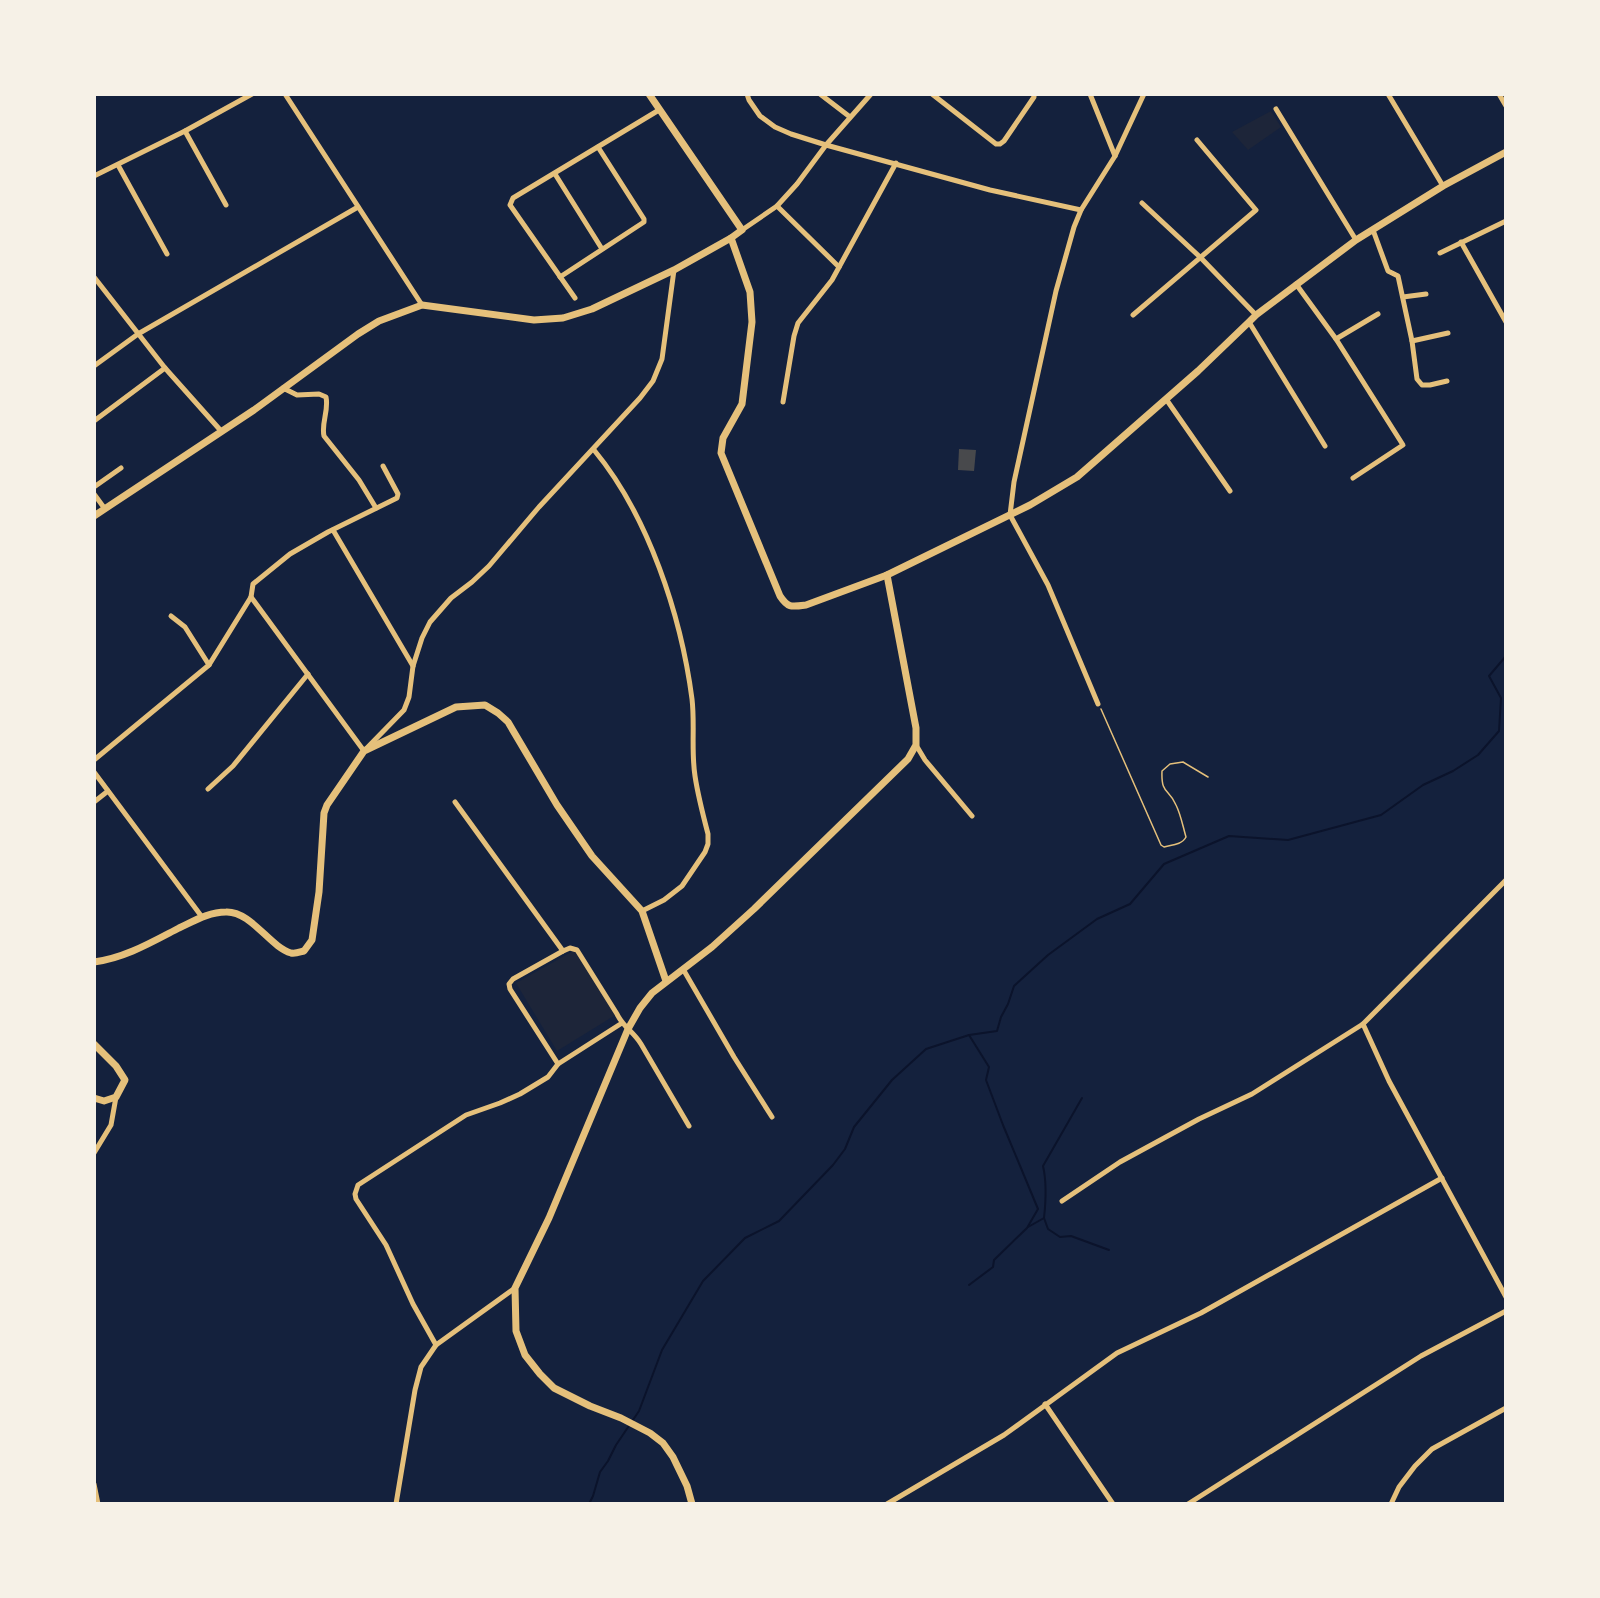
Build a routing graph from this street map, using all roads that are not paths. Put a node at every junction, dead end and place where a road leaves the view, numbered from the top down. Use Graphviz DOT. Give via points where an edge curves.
graph roads {
  1 [pos="252,94"];
  2 [pos="285,94"];
  3 [pos="649,94"];
  4 [pos="747,94"];
  5 [pos="820,94"];
  6 [pos="871,94"];
  7 [pos="932,94"];
  8 [pos="1034,94"];
  9 [pos="1090,94"];
  10 [pos="1388,94"];
  11 [pos="1499,94"];
  12 [pos="1143,95"];
  13 [pos="1506,106"];
  14 [pos="1276,109"];
  15 [pos="659,110"];
  16 [pos="850,117"];
  17 [pos="185,131"];
  18 [pos="1197,140"];
  19 [pos="826,145"];
  20 [pos="598,147"];
  21 [pos="1506,152"];
  22 [pos="1115,156"];
  23 [pos="896,163"];
  24 [pos="118,165"];
  25 [pos="555,174"];
  26 [pos="94,176"];
  27 [pos="1443,186"];
  28 [pos="1142,203"];
  29 [pos="226,206"];
  30 [pos="358,207"];
  31 [pos="777,207"];
  32 [pos="1080,210"];
  33 [pos="1506,221"];
  34 [pos="742,230"];
  35 [pos="1373,230"];
  36 [pos="732,238"];
  37 [pos="1356,240"];
  38 [pos="1461,242"];
  39 [pos="602,249"];
  40 [pos="1440,253"];
  41 [pos="167,254"];
  42 [pos="1200,257"];
  43 [pos="839,267"];
  44 [pos="674,270"];
  45 [pos="94,277"];
  46 [pos="560,277"];
  47 [pos="1296,284"];
  48 [pos="1426,294"];
  49 [pos="1403,297"];
  50 [pos="575,298"];
  51 [pos="422,305"];
  52 [pos="1378,314"];
  53 [pos="1133,315"];
  54 [pos="1256,315"];
  55 [pos="1249,322"];
  56 [pos="1506,322"];
  57 [pos="1448,333"];
  58 [pos="138,334"];
  59 [pos="1336,339"];
  60 [pos="1412,341"];
  61 [pos="94,366"];
  62 [pos="165,368"];
  63 [pos="1447,381"];
  64 [pos="283,388"];
  65 [pos="1166,399"];
  66 [pos="783,402"];
  67 [pos="94,421"];
  68 [pos="222,432"];
  69 [pos="1325,447"];
  70 [pos="594,450"];
  71 [pos="383,466"];
  72 [pos="121,468"];
  73 [pos="1353,478"];
  74 [pos="94,487"];
  75 [pos="1230,491"];
  76 [pos="94,494"];
  77 [pos="376,508"];
  78 [pos="105,509"];
  79 [pos="1010,515"];
  80 [pos="94,516"];
  81 [pos="333,530"];
  82 [pos="887,575"];
  83 [pos="251,597"];
  84 [pos="171,616"];
  85 [pos="209,665"];
  86 [pos="413,666"];
  87 [pos="308,674"];
  88 [pos="1098,704"];
  89 [pos="916,745"];
  90 [pos="364,751"];
  91 [pos="94,760"];
  92 [pos="94,772"];
  93 [pos="208,789"];
  94 [pos="108,791"];
  95 [pos="94,802"];
  96 [pos="455,802"];
  97 [pos="972,816"];
  98 [pos="1506,880"];
  99 [pos="642,911"];
  100 [pos="202,917"];
  101 [pos="563,951"];
  102 [pos="94,962"];
  103 [pos="683,969"];
  104 [pos="666,981"];
  105 [pos="1363,1024"];
  106 [pos="625,1026"];
  107 [pos="94,1044"];
  108 [pos="558,1064"];
  109 [pos="116,1097"];
  110 [pos="94,1098"];
  111 [pos="772,1117"];
  112 [pos="689,1125"];
  113 [pos="94,1153"];
  114 [pos="1442,1178"];
  115 [pos="1062,1201"];
  116 [pos="1504,1277"];
  117 [pos="1497,1281"];
  118 [pos="515,1288"];
  119 [pos="1506,1298"];
  120 [pos="1506,1311"];
  121 [pos="436,1345"];
  122 [pos="1045,1404"];
  123 [pos="1506,1408"];
  124 [pos="94,1484"];
  125 [pos="98,1503"];
  126 [pos="396,1503"];
  127 [pos="692,1503"];
  128 [pos="887,1503"];
  129 [pos="1113,1503"];
  130 [pos="1188,1503"];
  131 [pos="1391,1503"];
  1 -- 17 [label="street"];
  2 -- 30 [label="street"];
  3 -- 15 [label="street"];
  4 -- 19 [label="street" via="760,116 775,127"];
  5 -- 16 [label="street"];
  6 -- 16 [label="street"];
  7 -- 8 [label="street" via="1000,144"];
  9 -- 22 [label="street"];
  10 -- 27 [label="street"];
  11 -- 13 [label="street"];
  12 -- 22 [label="street"];
  14 -- 37 [label="street"];
  15 -- 20 [label="street"];
  15 -- 34 [label="street"];
  16 -- 19 [label="street"];
  17 -- 24 [label="street"];
  17 -- 29 [label="street"];
  18 -- 42 [label="street" via="1256,210"];
  19 -- 23 [label="street"];
  19 -- 31 [label="street"];
  20 -- 25 [label="street"];
  20 -- 39 [label="street" via="644,219"];
  21 -- 27 [label="street"];
  22 -- 32 [label="street"];
  23 -- 32 [label="street"];
  23 -- 43 [label="street"];
  24 -- 26 [label="street"];
  24 -- 41 [label="street"];
  25 -- 39 [label="street"];
  25 -- 46 [label="street" via="513,198 510,205"];
  27 -- 35 [label="street"];
  28 -- 42 [label="street"];
  30 -- 51 [label="street"];
  30 -- 58 [label="street"];
  31 -- 34 [label="street"];
  31 -- 43 [label="street"];
  32 -- 79 [label="street" via="1056,291"];
  33 -- 38 [label="street"];
  34 -- 36 [label="street"];
  35 -- 37 [label="street"];
  35 -- 49 [label="street" via="1388,271 1398,276"];
  36 -- 44 [label="street"];
  36 -- 82 [label="street" via="750,292 752,322 742,404 723,438 721,453 780,596 793,607 806,605"];
  37 -- 47 [label="street"];
  38 -- 40 [label="street"];
  38 -- 56 [label="street"];
  39 -- 46 [label="street"];
  42 -- 53 [label="street"];
  42 -- 54 [label="street"];
  43 -- 66 [label="street" via="798,322"];
  44 -- 51 [label="street" via="592,309 563,318 534,320"];
  44 -- 70 [label="street" via="662,359 653,381"];
  45 -- 58 [label="street"];
  46 -- 50 [label="street"];
  47 -- 54 [label="street"];
  47 -- 59 [label="street"];
  48 -- 49 [label="street"];
  49 -- 60 [label="street"];
  51 -- 64 [label="street" via="358,333"];
  52 -- 59 [label="street"];
  54 -- 55 [label="street"];
  55 -- 65 [label="street"];
  55 -- 69 [label="street"];
  57 -- 60 [label="street"];
  58 -- 61 [label="street"];
  58 -- 62 [label="street"];
  59 -- 73 [label="street" via="1403,445"];
  60 -- 63 [label="street" via="1417,379 1422,385"];
  62 -- 67 [label="street"];
  62 -- 68 [label="street"];
  64 -- 68 [label="street"];
  64 -- 77 [label="street" via="297,395 326,397 324,436"];
  65 -- 75 [label="street"];
  65 -- 79 [label="street" via="1077,477"];
  68 -- 78 [label="street"];
  70 -- 86 [label="street" via="489,566 440,610 422,638"];
  70 -- 99 [label="street" via="643,528 678,626 692,699 695,776 708,834 705,852 682,886"];
  71 -- 77 [label="street" via="398,496"];
  72 -- 74 [label="street"];
  76 -- 78 [label="street"];
  77 -- 81 [label="street"];
  78 -- 80 [label="street"];
  79 -- 82 [label="street"];
  79 -- 88 [label="street" via="1048,585"];
  81 -- 83 [label="street" via="290,554 253,584"];
  81 -- 86 [label="street"];
  82 -- 89 [label="street"];
  83 -- 85 [label="street"];
  83 -- 87 [label="street"];
  84 -- 85 [label="street" via="185,627"];
  85 -- 91 [label="street"];
  86 -- 90 [label="street" via="404,710"];
  87 -- 90 [label="street"];
  87 -- 93 [label="street" via="233,766"];
  89 -- 97 [label="street"];
  89 -- 103 [label="street" via="909,759 762,901"];
  90 -- 99 [label="street" via="456,707 485,705 508,722 592,856"];
  90 -- 100 [label="street" via="324,813 319,892 312,940 304,951 293,954 283,949 234,913"];
  92 -- 94 [label="street"];
  94 -- 95 [label="street"];
  94 -- 100 [label="street"];
  96 -- 101 [label="street"];
  98 -- 105 [label="street"];
  99 -- 104 [label="street"];
  100 -- 102 [label="street" via="129,953"];
  101 -- 106 [label="street" via="573,949 579,953"];
  101 -- 108 [label="street" via="509,984"];
  103 -- 104 [label="street"];
  103 -- 111 [label="street"];
  104 -- 106 [label="street"];
  105 -- 114 [label="street"];
  105 -- 115 [label="street" via="1252,1094 1120,1162"];
  106 -- 108 [label="street"];
  106 -- 112 [label="street" via="634,1032"];
  106 -- 118 [label="street" via="549,1218"];
  107 -- 109 [label="street" via="124,1080"];
  108 -- 121 [label="street" via="548,1077 520,1094 466,1115 358,1185 356,1199 386,1245"];
  109 -- 110 [label="street" via="104,1101"];
  109 -- 113 [label="street" via="111,1125"];
  114 -- 117 [label="street"];
  114 -- 122 [label="street" via="1201,1312 1117,1353"];
  116 -- 117 [label="street"];
  117 -- 119 [label="street"];
  118 -- 121 [label="street"];
  118 -- 127 [label="street" via="516,1330 525,1355 540,1374 554,1388 621,1418 663,1443"];
  120 -- 130 [label="street" via="1421,1356"];
  121 -- 126 [label="street" via="421,1367 415,1390"];
  122 -- 128 [label="street" via="1004,1435"];
  122 -- 129 [label="street"];
  123 -- 131 [label="street" via="1432,1449 1415,1466"];
  124 -- 125 [label="street"];
}
